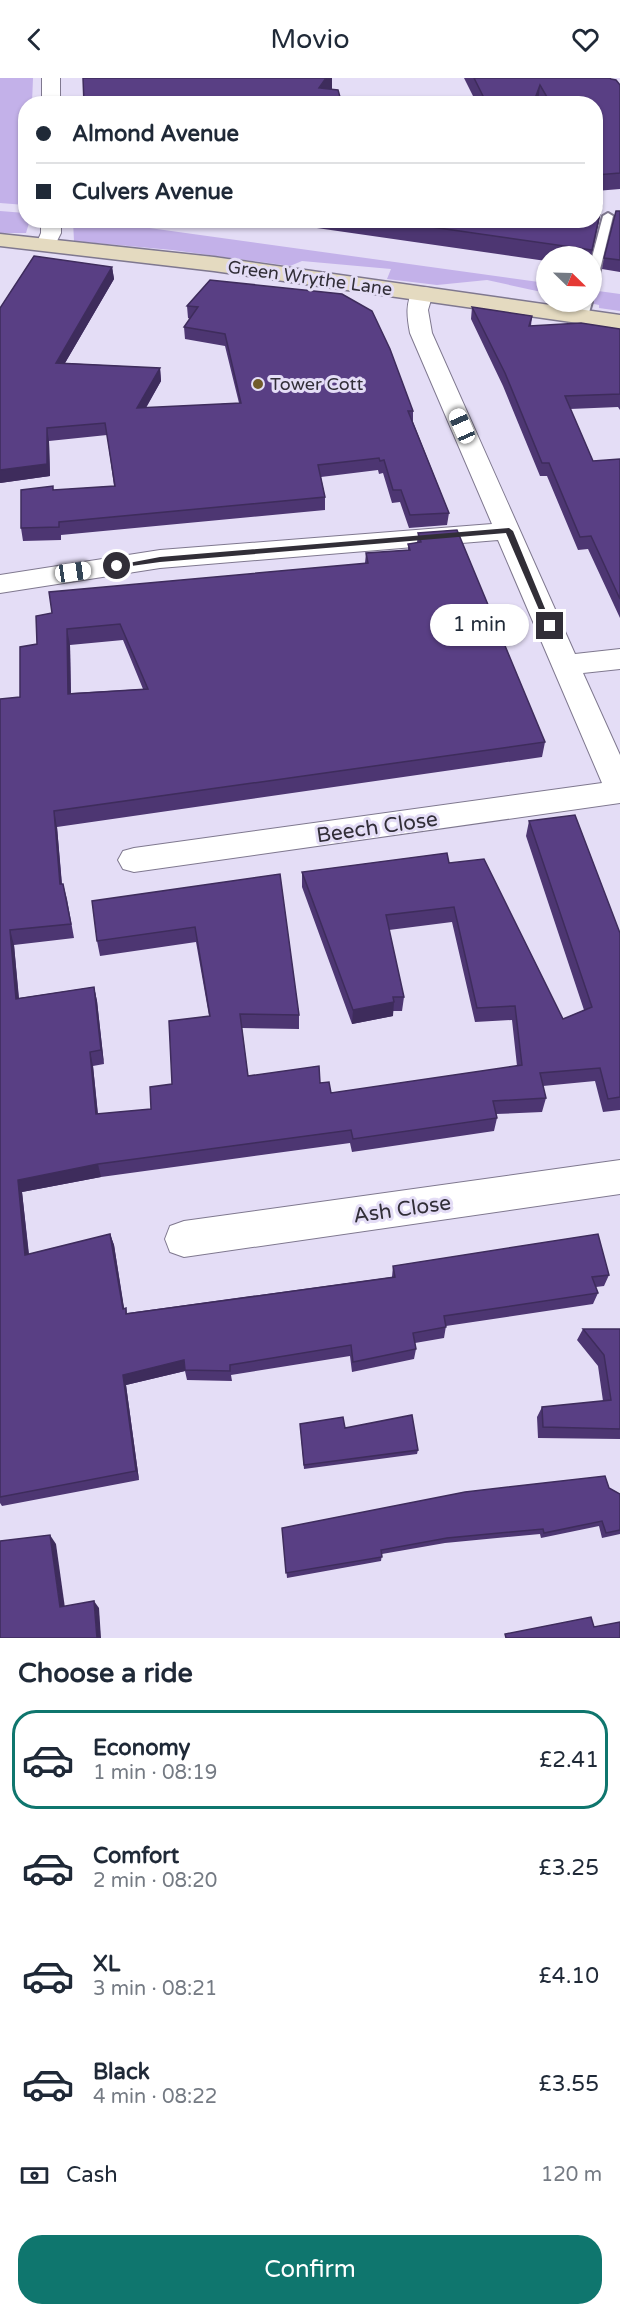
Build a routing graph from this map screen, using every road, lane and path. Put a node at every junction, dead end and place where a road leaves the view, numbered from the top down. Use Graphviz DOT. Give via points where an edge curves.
graph roads {
  1 [pos="51,78"];
  2 [pos="51,96"];
  3 [pos="603,216"];
  4 [pos="608,216"];
  5 [pos="620,218"];
  6 [pos="51,228"];
  7 [pos="0,240"];
  8 [pos="46,245"];
  9 [pos="600,246"];
  10 [pos="422,293"];
  11 [pos="536,304"];
  12 [pos="592,312"];
  13 [pos="620,322"];
  14 [pos="509,531"];
  15 [pos="0,584"];
  16 [pos="620,659"];
  17 [pos="567,664"];
  18 [pos="620,791"];
  19 [pos="134,860"];
  20 [pos="620,1177"];
  21 [pos="184,1239"];
  1 -- 2 [label="street"];
  3 -- 4 [label="lane"];
  4 -- 5 [label="lane"];
  4 -- 9 [label="lane"];
  6 -- 8 [label="street"];
  7 -- 8 [label="street, Green Wrythe Lane"];
  8 -- 10 [label="street, Green Wrythe Lane"];
  10 -- 11 [label="street, Green Wrythe Lane"];
  10 -- 14 [label="street" via="417,310 421,333"];
  12 -- 13 [label="street, Green Wrythe Lane"];
  14 -- 15 [label="street" via="160,559"];
  14 -- 17 [label="street"];
  16 -- 17 [label="street"];
  17 -- 18 [label="street"];
  18 -- 19 [label="street, Beech Close"];
  20 -- 21 [label="street, Ash Close"];
}
